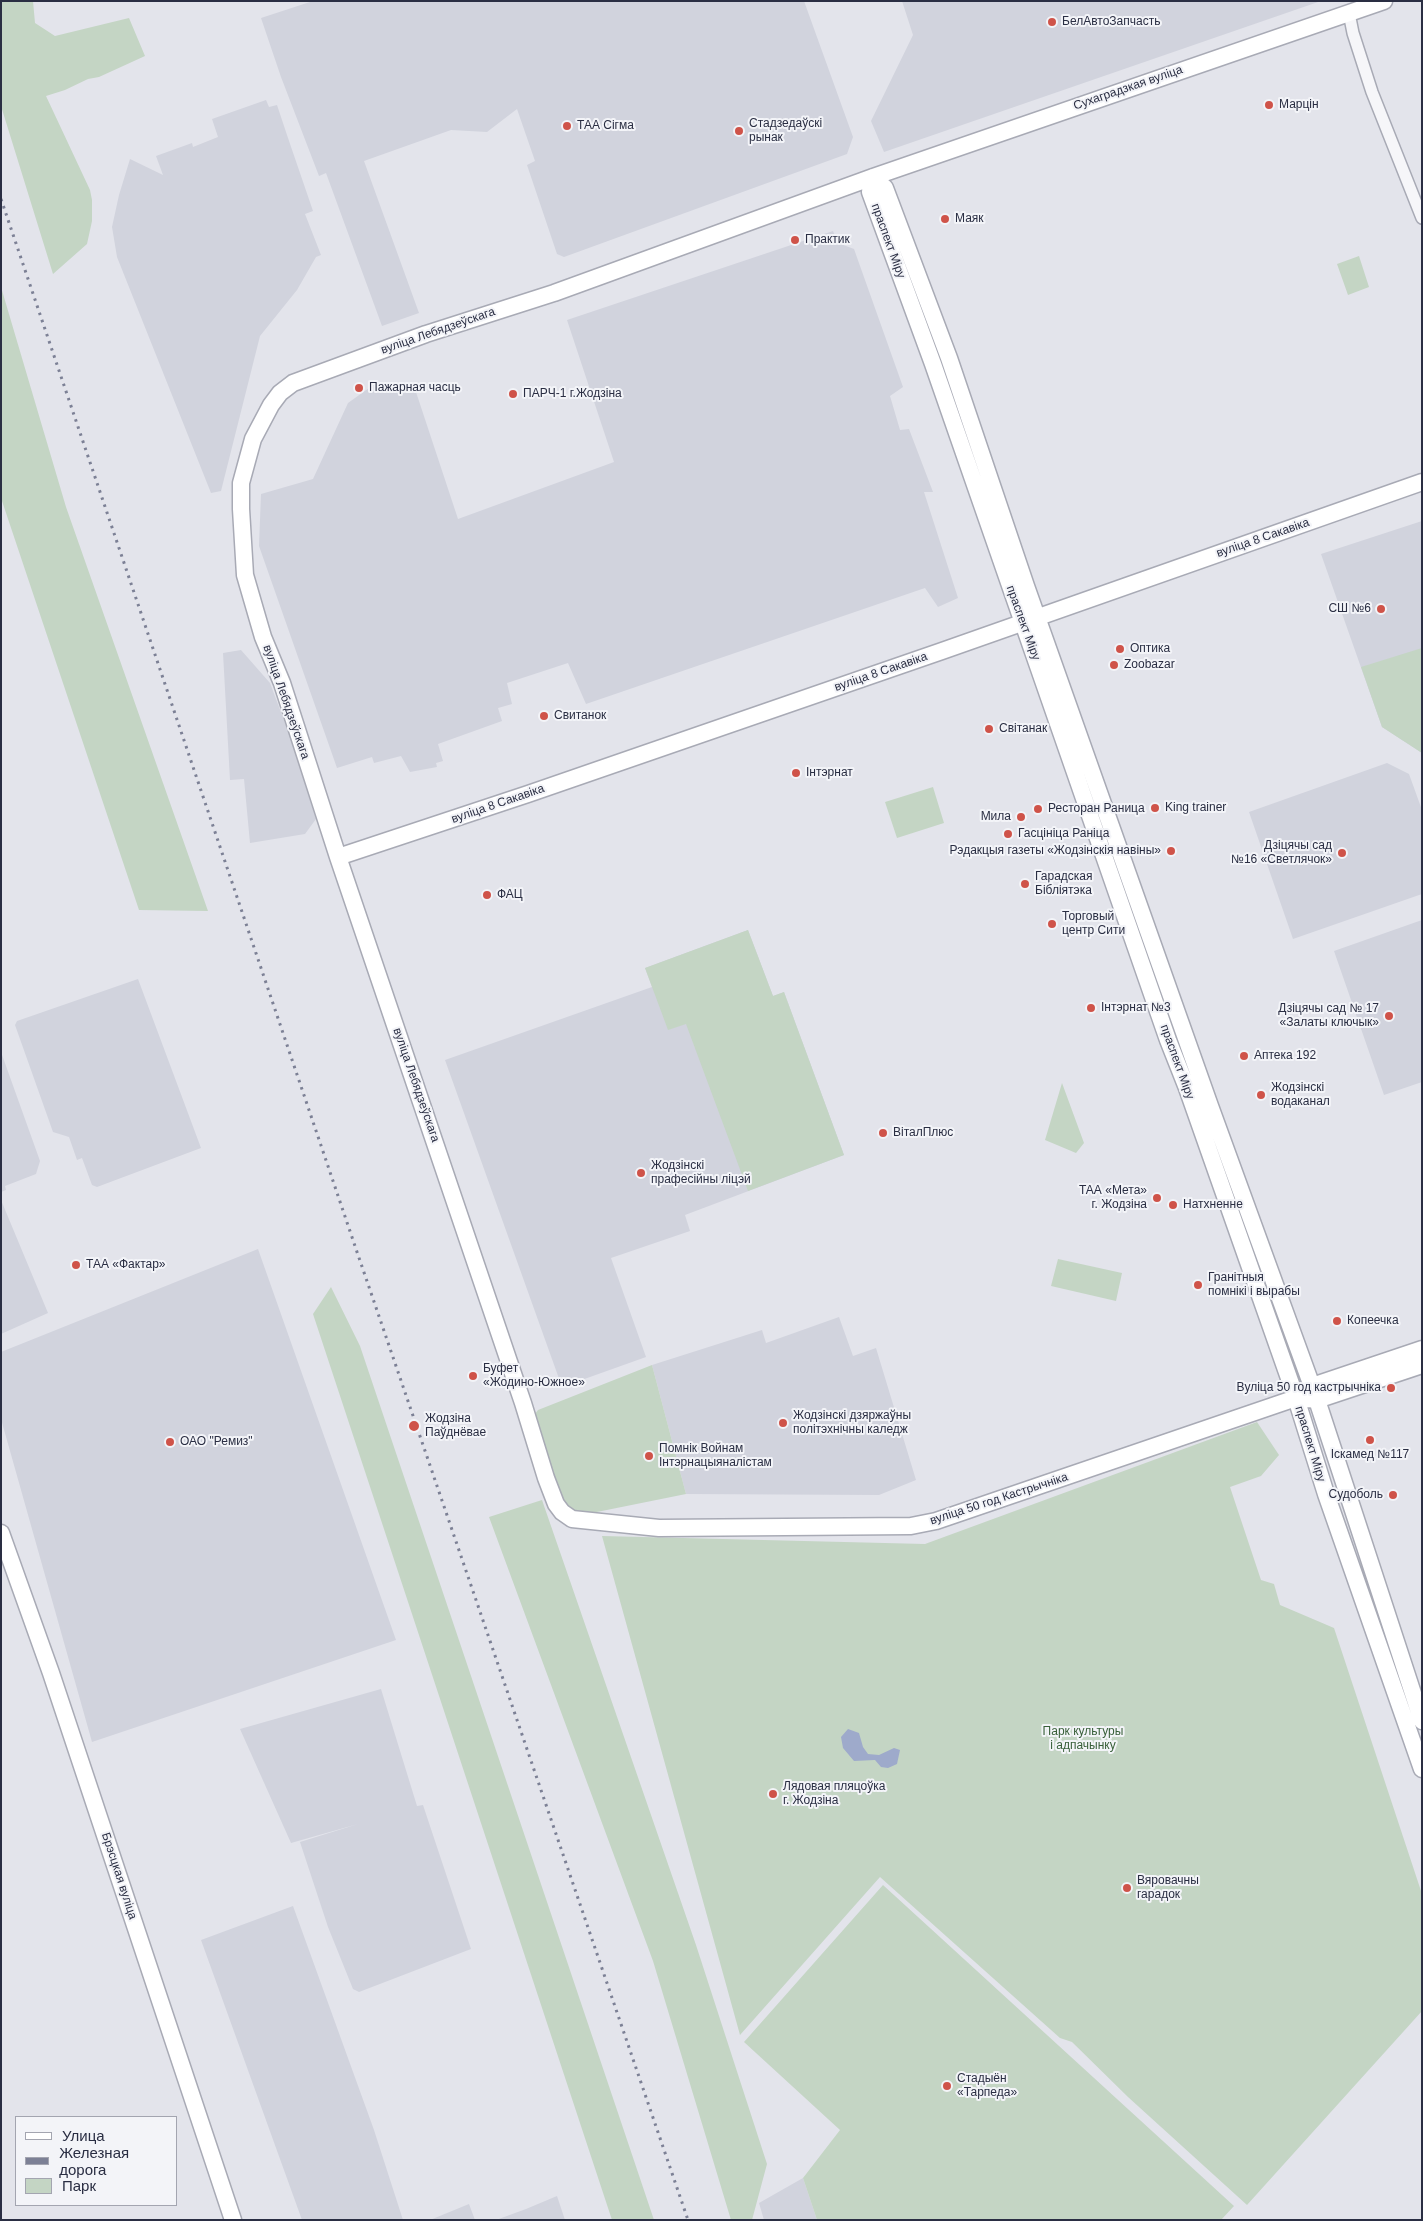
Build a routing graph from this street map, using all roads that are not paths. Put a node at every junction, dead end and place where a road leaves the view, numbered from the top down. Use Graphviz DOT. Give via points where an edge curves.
graph roads {
  1 [pos="1384,1"];
  2 [pos="1349,13"];
  3 [pos="873,177"];
  4 [pos="1422,218"];
  5 [pos="1422,482"];
  6 [pos="1031,620"];
  7 [pos="338,857"];
  8 [pos="1195,1086"];
  9 [pos="1422,1349"];
  10 [pos="1422,1364"];
  11 [pos="1315,1393"];
  12 [pos="1296,1398"];
  13 [pos="659,1528"];
  14 [pos="1,1533"];
  15 [pos="1406,1671"];
  16 [pos="1390,1679"];
  17 [pos="1422,1721"];
  18 [pos="1422,1769"];
  19 [pos="233,2220"];
  1 -- 2 [label="main road, Сухаградзкая вуліца"];
  2 -- 3 [label="main road, Сухаградзкая вуліца"];
  2 -- 4 [label="street" via="1372,92"];
  3 -- 6 [label="main road, праспект Міру" via="870,192 950,387"];
  3 -- 7 [label="main road, вуліца Лебядзеўскага" via="554,293 312,375 280,393 253,439 241,483 245,575"];
  5 -- 6 [label="main road, вуліца 8 Сакавіка"];
  6 -- 7 [label="main road, вуліца 8 Сакавіка"];
  6 -- 8 [label="main road, праспект Міру"];
  7 -- 13 [label="main road, вуліца Лебядзеўскага" via="556,1504 572,1518"];
  8 -- 11 [label="main road, праспект Міру"];
  8 -- 12 [label="main road, праспект Міру"];
  9 -- 11 [label="main road, вуліца 50 год Кастрычніка"];
  10 -- 11 [label="main road, вуліца 50 год Кастрычніка"];
  11 -- 12 [label="main road, вуліца 50 год Кастрычніка"];
  11 -- 15 [label="main road, праспект Міру"];
  12 -- 13 [label="main road, вуліца 50 год Кастрычніка" via="928,1523 911,1526"];
  12 -- 16 [label="main road, праспект Міру"];
  14 -- 19 [label="main road, Брэсцкая вуліца" via="57,1691"];
  15 -- 16 [label="main road"];
  15 -- 17 [label="main road, праспект Міру"];
  16 -- 18 [label="main road, праспект Міру"];
}
